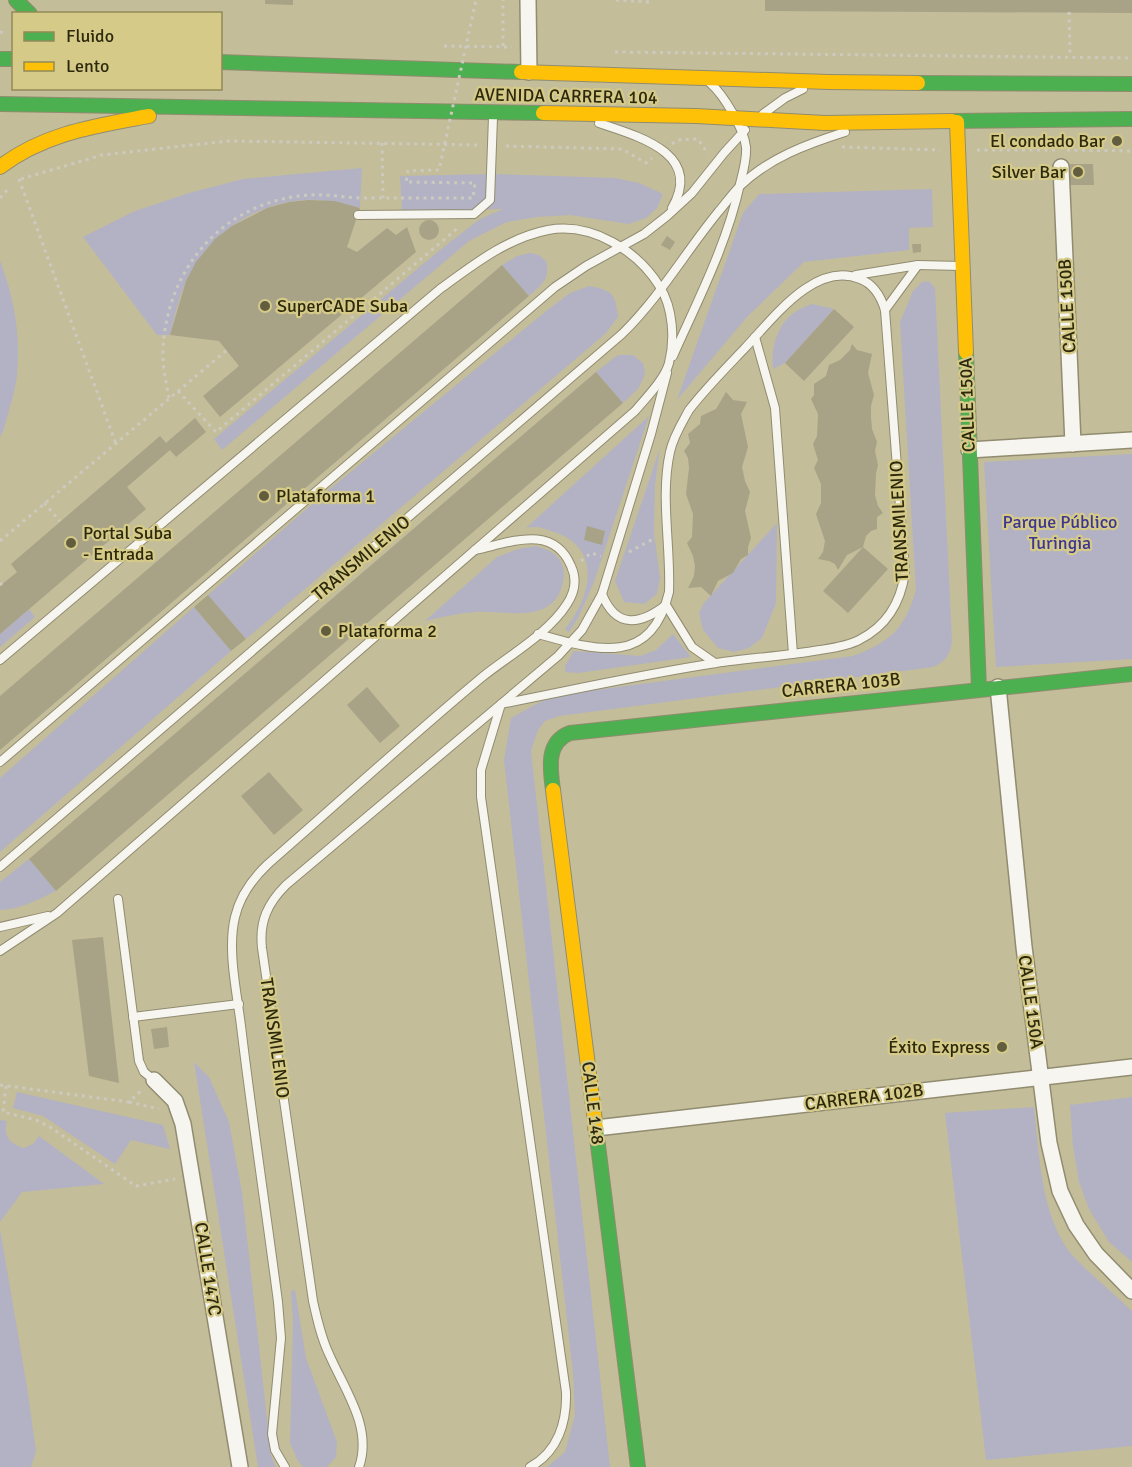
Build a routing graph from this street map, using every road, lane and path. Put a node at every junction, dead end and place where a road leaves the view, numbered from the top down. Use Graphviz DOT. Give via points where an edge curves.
graph roads {
  1 [pos="16,0"];
  2 [pos="476,0"];
  3 [pos="503,0"];
  4 [pos="528,0"];
  5 [pos="616,0"];
  6 [pos="651,0"];
  7 [pos="28,12"];
  8 [pos="1068,12"];
  9 [pos="0,33"];
  10 [pos="7,33"];
  11 [pos="435,46"];
  12 [pos="503,46"];
  13 [pos="530,48"];
  14 [pos="610,52"];
  15 [pos="1070,57"];
  16 [pos="1132,58"];
  17 [pos="222,62"];
  18 [pos="529,72"];
  19 [pos="701,79"];
  20 [pos="829,82"];
  21 [pos="1132,84"];
  22 [pos="0,104"];
  23 [pos="198,106"];
  24 [pos="493,113"];
  25 [pos="575,115"];
  26 [pos="735,118"];
  27 [pos="1132,118"];
  28 [pos="756,120"];
  29 [pos="957,122"];
  30 [pos="825,123"];
  31 [pos="882,123"];
  32 [pos="742,134"];
  33 [pos="382,143"];
  34 [pos="674,143"];
  35 [pos="492,145"];
  36 [pos="705,150"];
  37 [pos="654,157"];
  38 [pos="0,167"];
  39 [pos="1061,167"];
  40 [pos="19,179"];
  41 [pos="739,187"];
  42 [pos="0,198"];
  43 [pos="382,198"];
  44 [pos="474,214"];
  45 [pos="358,215"];
  46 [pos="382,215"];
  47 [pos="667,216"];
  48 [pos="622,248"];
  49 [pos="918,266"];
  50 [pos="962,266"];
  51 [pos="854,276"];
  52 [pos="661,289"];
  53 [pos="885,310"];
  54 [pos="755,338"];
  55 [pos="227,350"];
  56 [pos="669,365"];
  57 [pos="178,391"];
  58 [pos="169,398"];
  59 [pos="1132,440"];
  60 [pos="116,444"];
  61 [pos="1073,444"];
  62 [pos="969,450"];
  63 [pos="44,503"];
  64 [pos="60,521"];
  65 [pos="0,541"];
  66 [pos="473,551"];
  67 [pos="602,594"];
  68 [pos="666,605"];
  69 [pos="538,634"];
  70 [pos="571,643"];
  71 [pos="793,654"];
  72 [pos="0,660"];
  73 [pos="715,663"];
  74 [pos="1132,674"];
  75 [pos="998,687"];
  76 [pos="979,689"];
  77 [pos="501,704"];
  78 [pos="556,741"];
  79 [pos="0,762"];
  80 [pos="0,867"];
  81 [pos="118,899"];
  82 [pos="57,913"];
  83 [pos="0,927"];
  84 [pos="0,951"];
  85 [pos="238,1004"];
  86 [pos="133,1017"];
  87 [pos="1132,1066"];
  88 [pos="1041,1077"];
  89 [pos="154,1080"];
  90 [pos="0,1085"];
  91 [pos="6,1086"];
  92 [pos="129,1101"];
  93 [pos="162,1112"];
  94 [pos="596,1128"];
  95 [pos="193,1176"];
  96 [pos="1132,1291"];
  97 [pos="240,1467"];
  98 [pos="285,1467"];
  99 [pos="359,1467"];
  100 [pos="530,1467"];
  101 [pos="638,1467"];
  1 -- 7 [label="main road"];
  2 -- 43 [label="path, bridge" via="439,170 408,171 406,182 475,183 473,198"];
  3 -- 12 [label="path"];
  4 -- 13 [label="street"];
  5 -- 6 [label="path"];
  8 -- 15 [label="path"];
  9 -- 10 [label="path"];
  11 -- 12 [label="path"];
  12 -- 13 [label="path"];
  13 -- 18 [label="street"];
  14 -- 15 [label="path"];
  15 -- 16 [label="path"];
  17 -- 18 [label="main road, AVENIDA CARRERA 104"];
  18 -- 19 [label="main road, AVENIDA CARRERA 104"];
  19 -- 20 [label="main road, AVENIDA CARRERA 104"];
  19 -- 26 [label="lane, TRANSMILENIO" via="717,89"];
  20 -- 21 [label="main road, AVENIDA CARRERA 104"];
  20 -- 28 [label="lane" via="784,98"];
  20 -- 30 [label="main road" via="806,93 803,102 813,118"];
  22 -- 23 [label="main road, AVENIDA CARRERA 104"];
  23 -- 24 [label="main road, AVENIDA CARRERA 104"];
  23 -- 38 [label="main road" via="69,132 22,150"];
  24 -- 25 [label="main road, AVENIDA CARRERA 104"];
  24 -- 35 [label="lane"];
  25 -- 26 [label="main road, AVENIDA CARRERA 104"];
  25 -- 47 [label="lane" via="646,139 671,157 681,182"];
  26 -- 28 [label="main road, AVENIDA CARRERA 104"];
  26 -- 32 [label="lane, TRANSMILENIO"];
  27 -- 29 [label="main road, AVENIDA CARRERA 104"];
  28 -- 30 [label="main road, AVENIDA CARRERA 104"];
  28 -- 32 [label="lane"];
  29 -- 31 [label="main road, AVENIDA CARRERA 104"];
  29 -- 50 [label="main road, CALLE 150A"];
  30 -- 31 [label="main road, AVENIDA CARRERA 104"];
  31 -- 41 [label="lane, TRANSMILENIO" via="822,139 789,153"];
  32 -- 41 [label="lane, TRANSMILENIO" via="746,154"];
  32 -- 47 [label="lane"];
  33 -- 35 [label="path"];
  33 -- 40 [label="path" via="228,141 149,148 102,155"];
  33 -- 43 [label="path"];
  34 -- 36 [label="path" via="698,140"];
  35 -- 37 [label="path" via="622,149 646,163"];
  35 -- 44 [label="lane" via="490,200"];
  39 -- 61 [label="street, CALLE 150B"];
  40 -- 42 [label="path"];
  40 -- 60 [label="path"];
  41 -- 52 [label="lane, TRANSMILENIO"];
  41 -- 56 [label="lane, TRANSMILENIO" via="719,252"];
  43 -- 46 [label="path"];
  43 -- 58 [label="path" via="290,198 248,212 214,233 193,257 170,310 163,350"];
  44 -- 46 [label="lane"];
  44 -- 57 [label="path" via="216,432"];
  45 -- 46 [label="lane"];
  47 -- 48 [label="lane"];
  48 -- 52 [label="lane, TRANSMILENIO" via="636,258"];
  48 -- 72 [label="lane, TRANSMILENIO" via="589,233 550,230 526,236 474,263"];
  48 -- 79 [label="lane" via="555,287"];
  49 -- 50 [label="lane"];
  49 -- 51 [label="lane"];
  49 -- 53 [label="lane"];
  50 -- 62 [label="main road, CALLE 150A"];
  51 -- 53 [label="lane, TRANSMILENIO" via="875,289"];
  51 -- 54 [label="lane" via="818,280 783,307"];
  52 -- 56 [label="lane, TRANSMILENIO" via="671,319"];
  52 -- 80 [label="lane, TRANSMILENIO" via="644,313 595,358"];
  53 -- 71 [label="lane, TRANSMILENIO" via="905,572 903,590 873,633 857,642"];
  54 -- 68 [label="lane" via="689,410 670,451 666,481"];
  54 -- 71 [label="lane" via="775,408"];
  55 -- 57 [label="path"];
  56 -- 66 [label="lane, TRANSMILENIO" via="634,411"];
  56 -- 67 [label="lane, TRANSMILENIO"];
  57 -- 58 [label="path"];
  58 -- 60 [label="path"];
  59 -- 61 [label="street"];
  60 -- 63 [label="path"];
  61 -- 62 [label="street"];
  62 -- 76 [label="main road, CALLE 150A"];
  63 -- 64 [label="path"];
  63 -- 65 [label="path"];
  66 -- 69 [label="lane, TRANSMILENIO" via="529,538 542,539 566,555 575,577 572,597"];
  66 -- 82 [label="lane, TRANSMILENIO"];
  67 -- 68 [label="lane" via="615,615 625,620 643,620"];
  67 -- 70 [label="lane, TRANSMILENIO"];
  68 -- 70 [label="lane" via="651,633 639,642 601,648"];
  68 -- 73 [label="lane" via="692,647"];
  69 -- 70 [label="lane"];
  69 -- 85 [label="lane, TRANSMILENIO" via="481,678 257,874 240,900 232,930"];
  70 -- 77 [label="lane, TRANSMILENIO"];
  71 -- 73 [label="lane, TRANSMILENIO"];
  73 -- 77 [label="lane, TRANSMILENIO"];
  74 -- 75 [label="main road, CARRERA 103B"];
  75 -- 76 [label="main road, CARRERA 103B"];
  75 -- 88 [label="street, CALLE 150A"];
  76 -- 78 [label="main road, CARRERA 103B" via="578,732"];
  77 -- 99 [label="lane, TRANSMILENIO" via="286,885 274,897 262,922 262,948 313,1301 322,1336 362,1431"];
  77 -- 100 [label="lane" via="481,770 481,797 566,1392 563,1426 555,1443"];
  78 -- 94 [label="main road, CALLE 148" via="549,767"];
  81 -- 86 [label="lane"];
  82 -- 83 [label="lane, TRANSMILENIO"];
  82 -- 84 [label="lane, TRANSMILENIO"];
  85 -- 86 [label="lane, TRANSMILENIO"];
  85 -- 98 [label="lane, TRANSMILENIO" via="278,1302 281,1338 272,1434 275,1450"];
  86 -- 89 [label="lane" via="139,1061"];
  87 -- 88 [label="street, CARRERA 102B"];
  88 -- 94 [label="street, CARRERA 102B"];
  88 -- 96 [label="street, CALLE 150A" via="1060,1191 1096,1254"];
  89 -- 92 [label="path"];
  89 -- 95 [label="street, CALLE 147C" via="175,1101"];
  90 -- 91 [label="path"];
  91 -- 92 [label="path"];
  91 -- 95 [label="path" via="3,1112 50,1127 136,1186"];
  92 -- 93 [label="path"];
  94 -- 101 [label="main road, CALLE 148"];
  95 -- 97 [label="street, CALLE 147C"];
}
